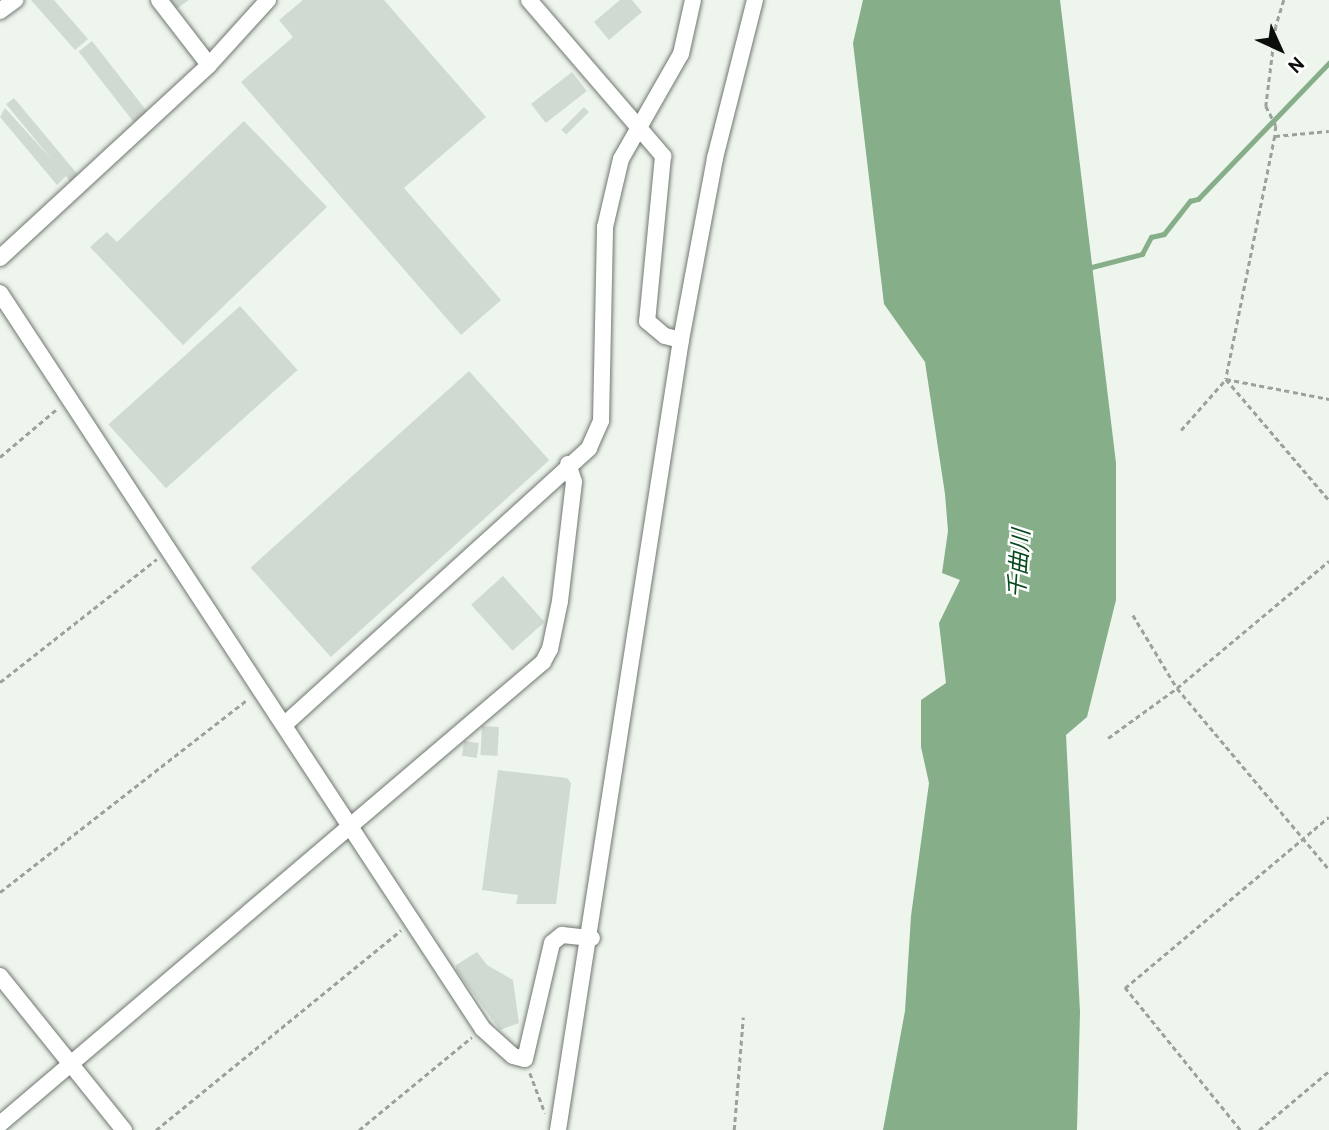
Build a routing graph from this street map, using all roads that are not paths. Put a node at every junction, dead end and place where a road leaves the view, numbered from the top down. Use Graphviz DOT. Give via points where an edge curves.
graph roads {
  1 [pos="15,0"];
  2 [pos="159,0"];
  3 [pos="268,0"];
  4 [pos="529,0"];
  5 [pos="693,0"];
  6 [pos="755,0"];
  7 [pos="0,11"];
  8 [pos="209,65"];
  9 [pos="639,127"];
  10 [pos="0,258"];
  11 [pos="0,293"];
  12 [pos="681,340"];
  13 [pos="568,464"];
  14 [pos="284,725"];
  15 [pos="353,827"];
  16 [pos="592,938"];
  17 [pos="0,976"];
  18 [pos="75,1063"];
  19 [pos="0,1124"];
  20 [pos="551,1126"];
  21 [pos="124,1130"];
  1 -- 7 [label="street"];
  2 -- 8 [label="street"];
  3 -- 8 [label="street"];
  4 -- 9 [label="street"];
  5 -- 9 [label="street" via="681,54"];
  6 -- 12 [label="street" via="715,158"];
  8 -- 10 [label="street"];
  9 -- 12 [label="street" via="663,156 647,321 665,336"];
  9 -- 13 [label="street" via="621,159 605,227 601,421 589,448"];
  11 -- 14 [label="street"];
  12 -- 16 [label="street"];
  13 -- 14 [label="street"];
  13 -- 15 [label="street" via="574,482 560,601 543,662"];
  14 -- 15 [label="street"];
  15 -- 16 [label="street" via="483,1029 513,1056 525,1059 552,943 562,936"];
  15 -- 18 [label="street"];
  16 -- 20 [label="street"];
  17 -- 18 [label="street"];
  18 -- 19 [label="street"];
  18 -- 21 [label="street"];
}
